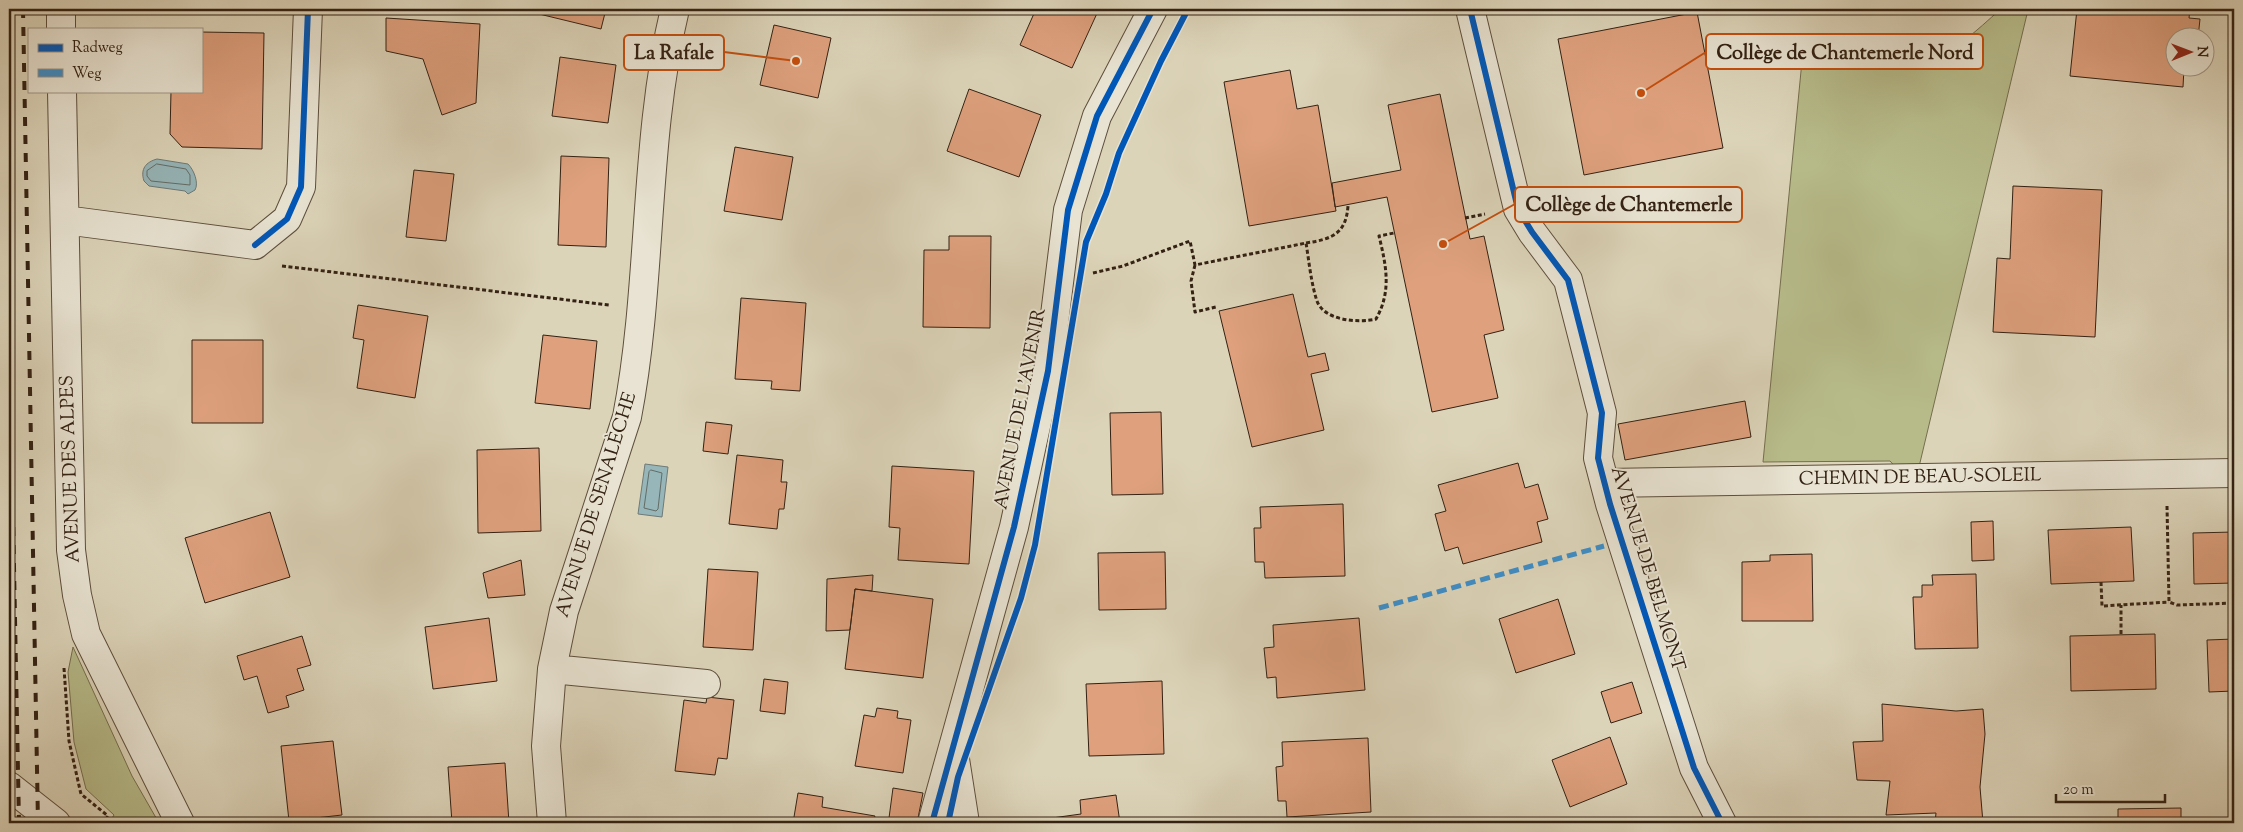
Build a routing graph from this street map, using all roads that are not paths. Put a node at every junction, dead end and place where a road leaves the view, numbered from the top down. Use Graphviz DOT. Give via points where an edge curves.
graph roads {
  1 [pos="61,9"];
  2 [pos="308,9"];
  3 [pos="675,9"];
  4 [pos="1153,9"];
  5 [pos="1470,9"];
  6 [pos="61,28"];
  7 [pos="62,92"];
  8 [pos="65,220"];
  9 [pos="2234,473"];
  10 [pos="1605,483"];
  11 [pos="552,669"];
  12 [pos="706,684"];
  13 [pos="954,750"];
  14 [pos="9,786"];
  15 [pos="56,823"];
  16 [pos="180,823"];
  17 [pos="552,823"];
  18 [pos="932,823"];
  19 [pos="965,823"];
  20 [pos="1722,823"];
  1 -- 6 [label="street"];
  2 -- 8 [label="street" via="300,186 287,220 256,245"];
  3 -- 11 [label="street, AVENUE DE SENALÈCHE" via="658,103 633,385 627,417 564,611"];
  4 -- 13 [label="street, AVENUE DE L'AVENIR" via="1097,116 1068,210 1046,380 1014,527"];
  5 -- 10 [label="street, AVENUE DE BELMONT" via="1518,209 1568,280 1602,413 1598,458"];
  7 -- 8 [label="street, AVENUE DES ALPES"];
  8 -- 16 [label="street, AVENUE DES ALPES" via="72,550 77,595 86,634"];
  9 -- 10 [label="street, CHEMIN DE BEAU-SOLEIL"];
  10 -- 20 [label="street, AVENUE DE BELMONT" via="1694,768"];
  11 -- 12 [label="street"];
  11 -- 17 [label="street, AVENUE DE SENALÈCHE" via="546,746"];
  13 -- 18 [label="street, AVENUE DE L'AVENIR"];
  13 -- 19 [label="street"];
  14 -- 15 [label="street"];
}
